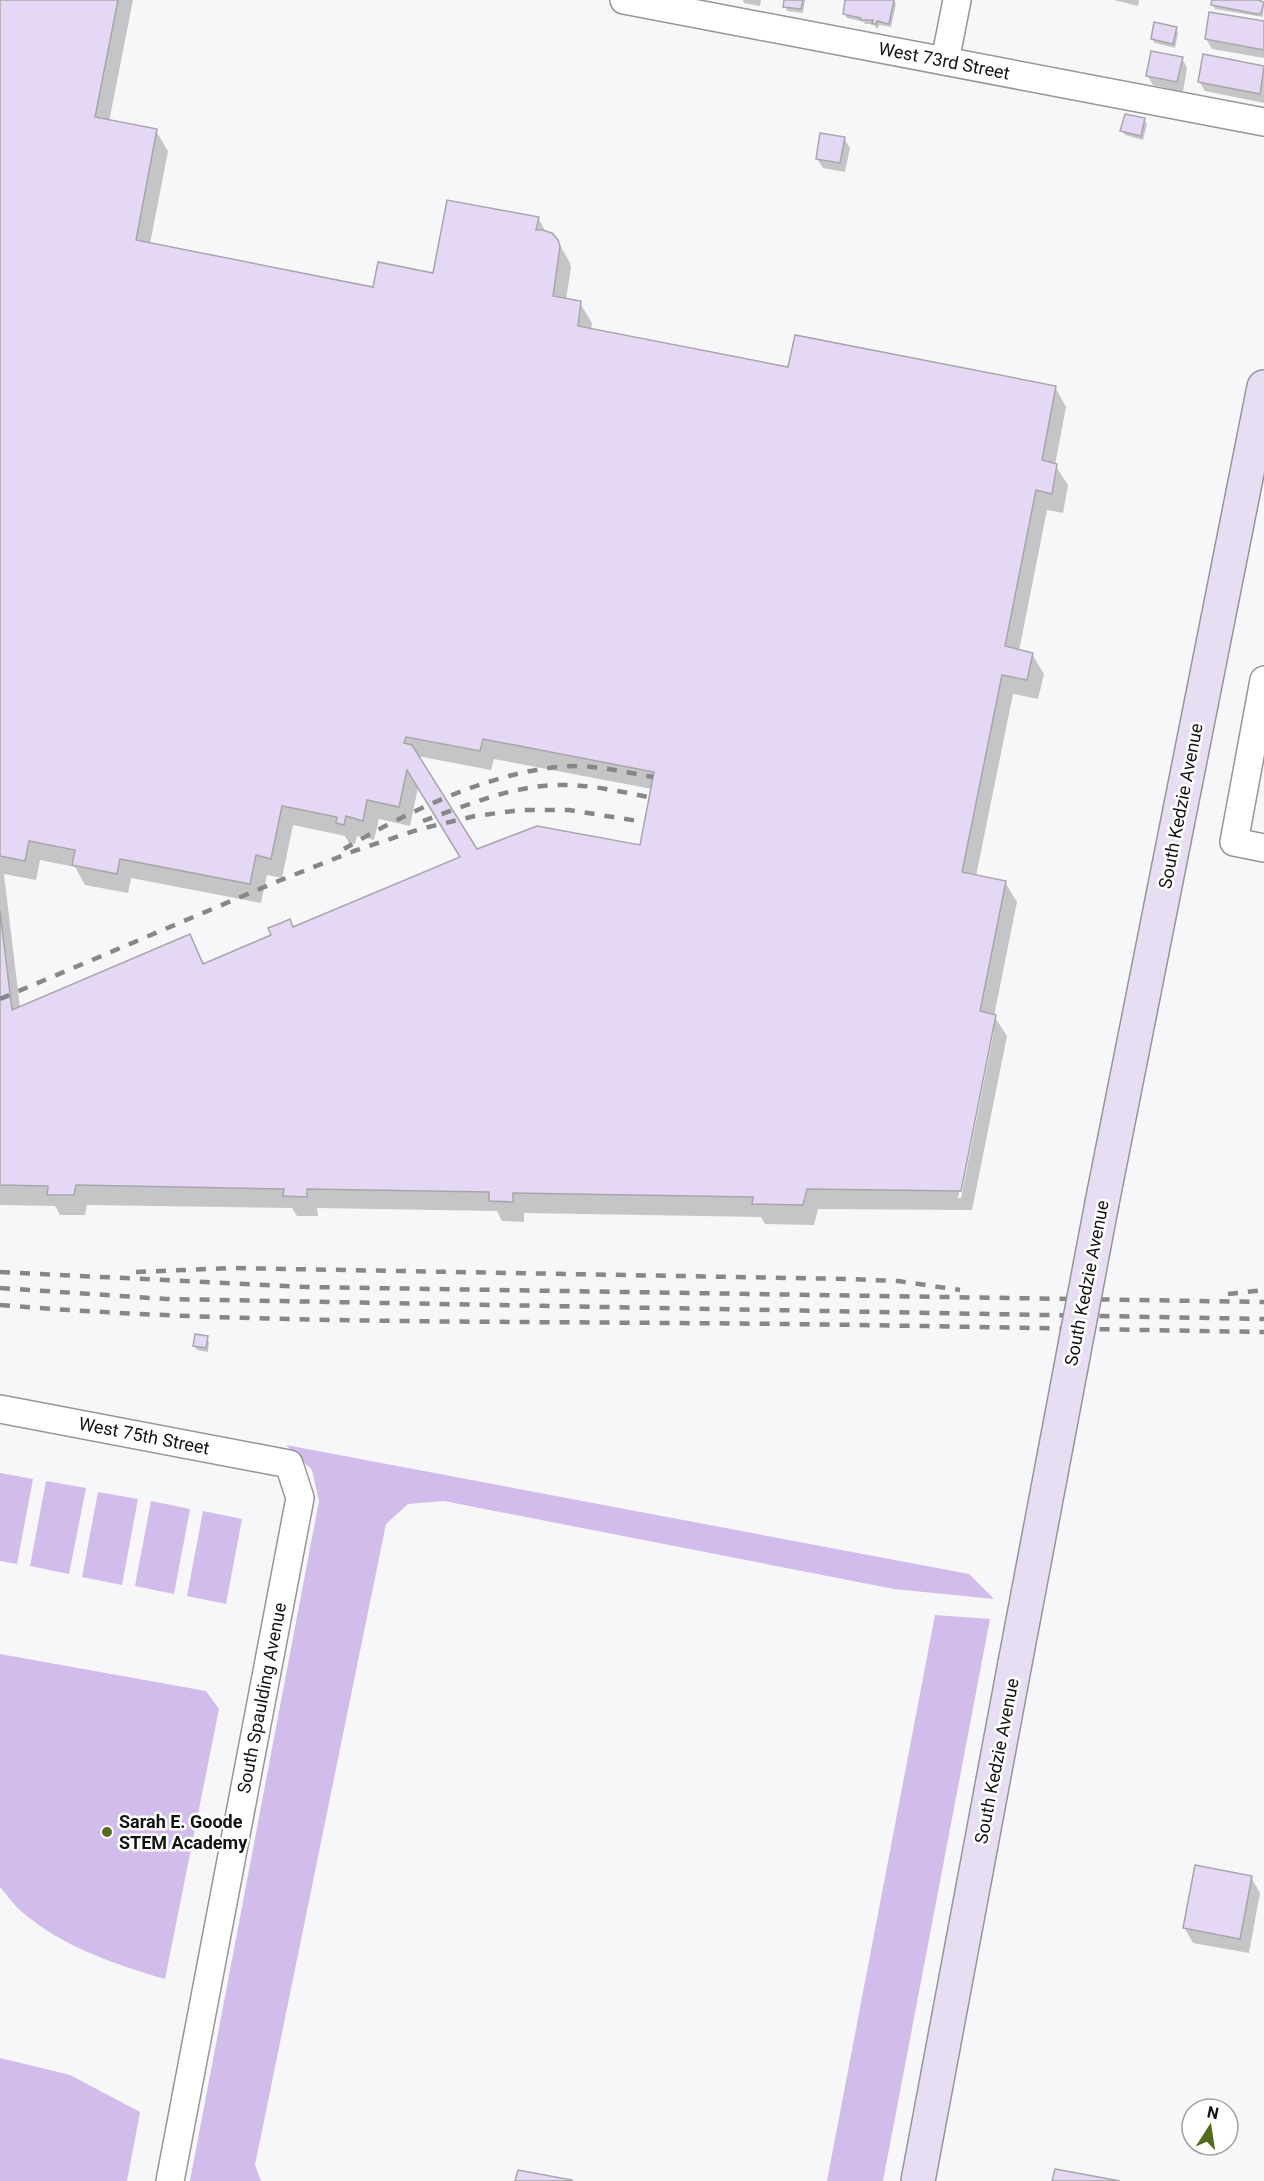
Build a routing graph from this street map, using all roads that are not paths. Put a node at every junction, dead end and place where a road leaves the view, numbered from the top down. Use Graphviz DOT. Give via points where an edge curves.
graph roads {
  1 [pos="624,0"];
  2 [pos="957,0"];
  3 [pos="945,62"];
  4 [pos="1264,122"];
  5 [pos="1264,387"];
  6 [pos="1264,680"];
  7 [pos="1264,848"];
  8 [pos="0,1409"];
  9 [pos="289,1464"];
  10 [pos="170,2181"];
  11 [pos="918,2181"];
  1 -- 3 [label="street, West 73rd Street"];
  2 -- 3 [label="street"];
  3 -- 4 [label="street, West 73rd Street"];
  5 -- 11 [label="main road, South Kedzie Avenue, bridge" via="1102,1203"];
  6 -- 7 [label="street" via="1234,842"];
  8 -- 9 [label="street, West 75th Street"];
  9 -- 10 [label="street, South Spaulding Avenue" via="300,1498"];
}
